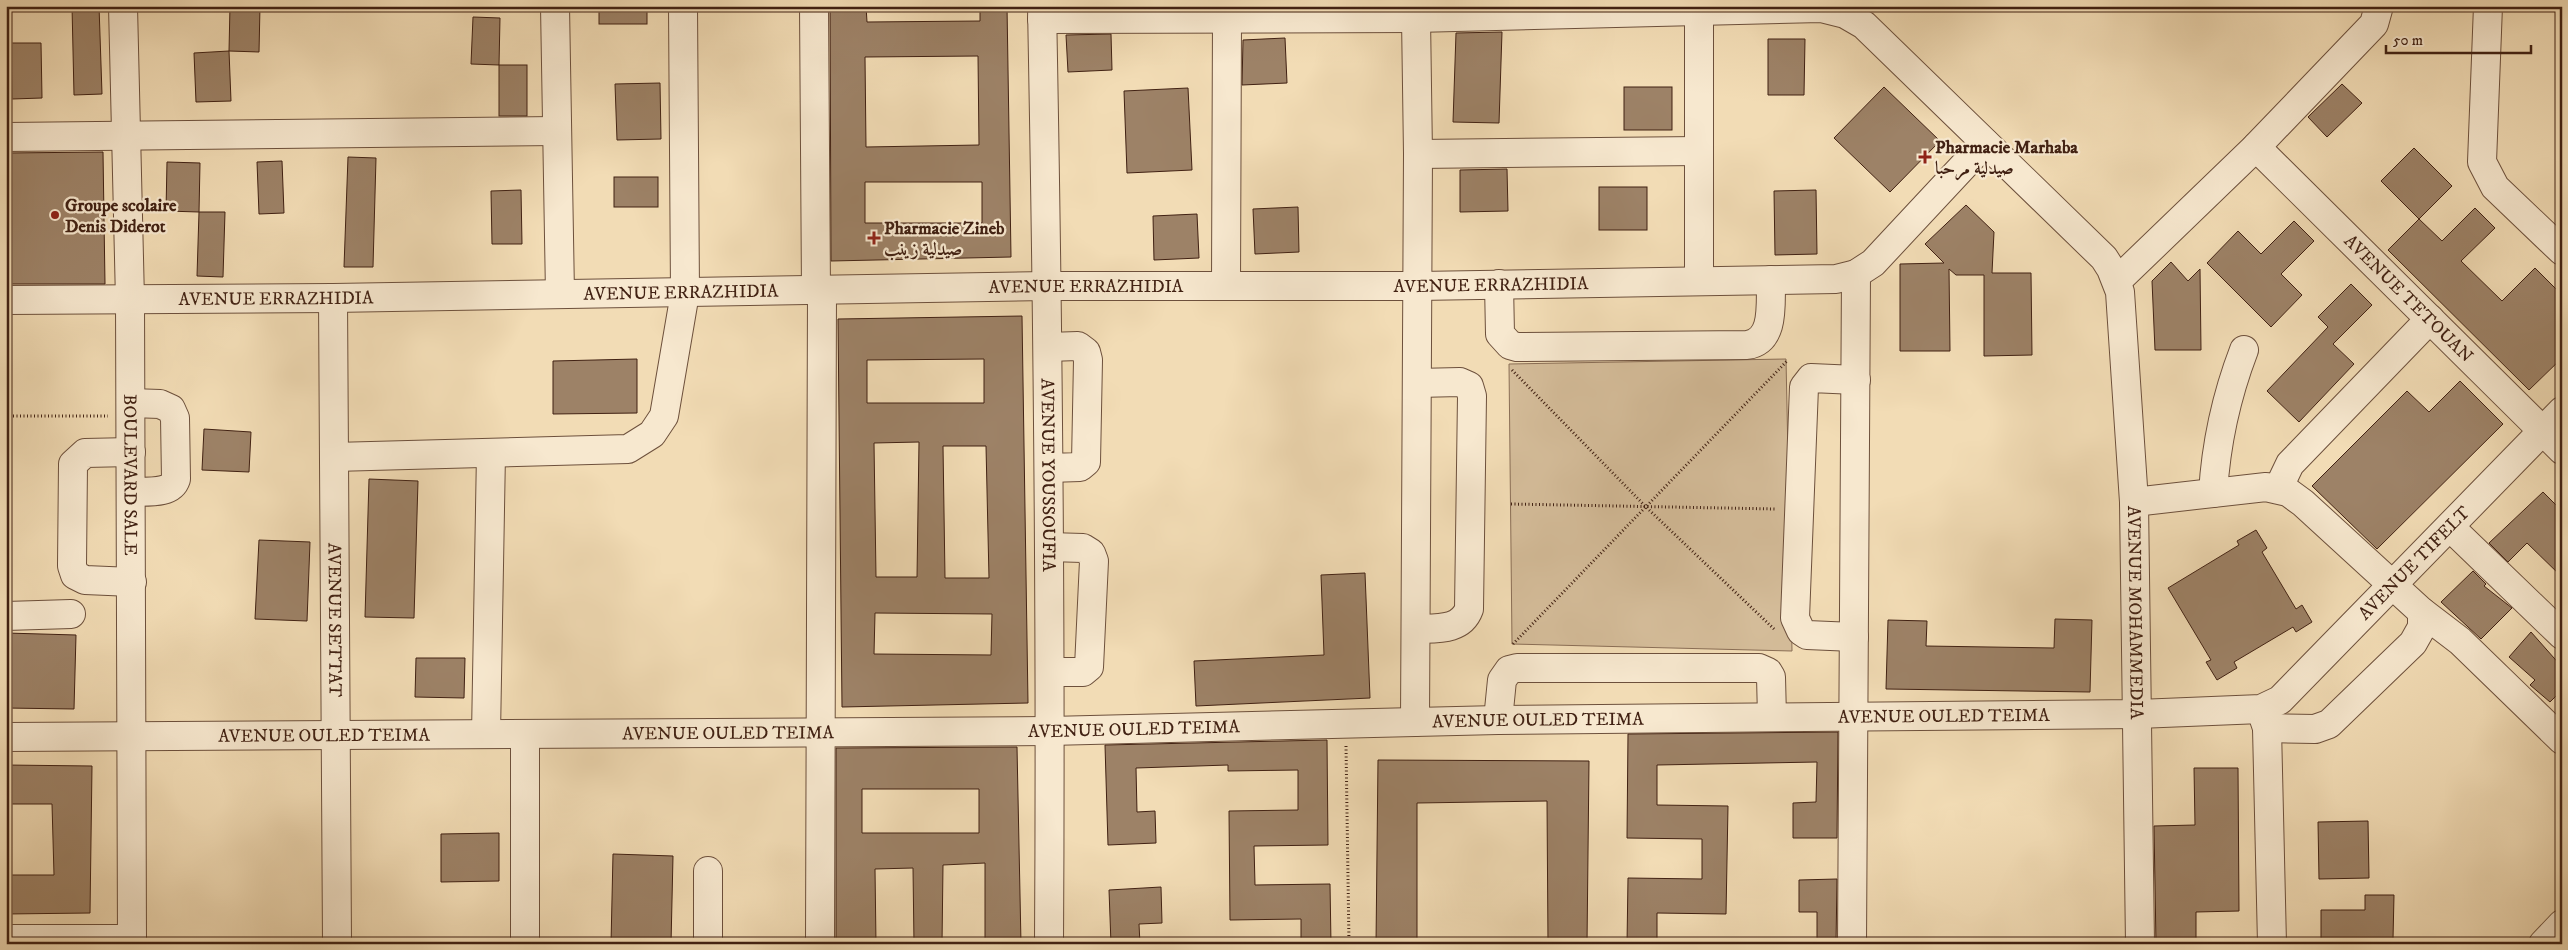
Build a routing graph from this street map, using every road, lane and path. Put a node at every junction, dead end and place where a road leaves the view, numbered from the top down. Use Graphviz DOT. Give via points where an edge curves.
graph roads {
  1 [pos="123,6"];
  2 [pos="555,6"];
  3 [pos="683,6"];
  4 [pos="814,6"];
  5 [pos="2379,6"];
  6 [pos="2488,6"];
  7 [pos="1699,9"];
  8 [pos="1604,10"];
  9 [pos="1849,10"];
  10 [pos="1042,13"];
  11 [pos="1143,13"];
  12 [pos="1416,18"];
  13 [pos="1227,19"];
  14 [pos="557,131"];
  15 [pos="127,136"];
  16 [pos="6,137"];
  17 [pos="1985,143"];
  18 [pos="2256,147"];
  19 [pos="1699,152"];
  20 [pos="1418,154"];
  21 [pos="2562,251"];
  22 [pos="1856,274"];
  23 [pos="1699,280"];
  24 [pos="1771,280"];
  25 [pos="2117,281"];
  26 [pos="1499,284"];
  27 [pos="1226,285"];
  28 [pos="1048,286"];
  29 [pos="1418,286"];
  30 [pos="819,291"];
  31 [pos="685,293"];
  32 [pos="560,294"];
  33 [pos="333,298"];
  34 [pos="6,300"];
  35 [pos="130,300"];
  36 [pos="2430,319"];
  37 [pos="1048,346"];
  38 [pos="2244,350"];
  39 [pos="1787,361"];
  40 [pos="1510,368"];
  41 [pos="1856,380"];
  42 [pos="1417,383"];
  43 [pos="131,409"];
  44 [pos="2562,411"];
  45 [pos="6,416"];
  46 [pos="2542,431"];
  47 [pos="2562,450"];
  48 [pos="131,452"];
  49 [pos="491,453"];
  50 [pos="334,457"];
  51 [pos="1049,468"];
  52 [pos="2278,489"];
  53 [pos="131,492"];
  54 [pos="2213,493"];
  55 [pos="2134,502"];
  56 [pos="1511,504"];
  57 [pos="1646,507"];
  58 [pos="1780,509"];
  59 [pos="2450,527"];
  60 [pos="1050,547"];
  61 [pos="132,582"];
  62 [pos="2392,584"];
  63 [pos="2422,612"];
  64 [pos="72,614"];
  65 [pos="6,616"];
  66 [pos="1416,629"];
  67 [pos="1778,634"];
  68 [pos="2562,635"];
  69 [pos="1854,636"];
  70 [pos="1513,644"];
  71 [pos="1050,672"];
  72 [pos="2138,714"];
  73 [pos="1772,717"];
  74 [pos="1854,717"];
  75 [pos="2264,718"];
  76 [pos="1498,720"];
  77 [pos="1416,722"];
  78 [pos="1346,723"];
  79 [pos="1050,730"];
  80 [pos="822,731"];
  81 [pos="486,734"];
  82 [pos="525,734"];
  83 [pos="336,735"];
  84 [pos="132,736"];
  85 [pos="6,737"];
  86 [pos="2562,740"];
  87 [pos="708,871"];
  88 [pos="2562,924"];
  89 [pos="6,939"];
  90 [pos="132,941"];
  91 [pos="337,944"];
  92 [pos="525,944"];
  93 [pos="708,944"];
  94 [pos="820,944"];
  95 [pos="1049,944"];
  96 [pos="1349,944"];
  97 [pos="1852,944"];
  98 [pos="2140,944"];
  99 [pos="2272,944"];
  100 [pos="2543,944"];
  1 -- 15 [label="street, BOULEVARD SALE"];
  2 -- 14 [label="street"];
  3 -- 31 [label="street"];
  4 -- 30 [label="street"];
  5 -- 18 [label="street" via="2374,24"];
  6 -- 21 [label="street" via="2482,162 2495,187"];
  7 -- 8 [label="street, AVENUE MOHAMMEDIA"];
  7 -- 9 [label="street, AVENUE MOHAMMEDIA"];
  7 -- 19 [label="street"];
  8 -- 12 [label="street, AVENUE MOHAMMEDIA"];
  9 -- 17 [label="street, AVENUE MOHAMMEDIA"];
  10 -- 11 [label="street, AVENUE MOHAMMEDIA"];
  10 -- 28 [label="street, AVENUE YOUSSOUFIA"];
  11 -- 13 [label="street, AVENUE MOHAMMEDIA"];
  12 -- 13 [label="street, AVENUE MOHAMMEDIA"];
  12 -- 20 [label="street"];
  13 -- 27 [label="street"];
  14 -- 15 [label="street"];
  14 -- 32 [label="street"];
  15 -- 16 [label="street"];
  15 -- 35 [label="street, BOULEVARD SALE"];
  17 -- 22 [label="street, AVENUE ERRAZHIDIA" via="1872,263"];
  17 -- 25 [label="street, AVENUE MOHAMMEDIA" via="2104,258"];
  18 -- 25 [label="street"];
  18 -- 36 [label="street, AVENUE TETOUAN"];
  19 -- 20 [label="street"];
  19 -- 23 [label="street"];
  20 -- 29 [label="street"];
  22 -- 24 [label="street, AVENUE ERRAZHIDIA" via="1836,279"];
  22 -- 41 [label="street"];
  23 -- 24 [label="street, AVENUE ERRAZHIDIA"];
  23 -- 26 [label="street, AVENUE ERRAZHIDIA"];
  24 -- 26 [label="street" via="1768,330 1762,339 1747,345 1517,347 1510,345 1500,334"];
  25 -- 55 [label="street, AVENUE MOHAMMEDIA" via="2122,304"];
  26 -- 29 [label="street, AVENUE ERRAZHIDIA"];
  27 -- 28 [label="street, AVENUE ERRAZHIDIA"];
  27 -- 29 [label="street, AVENUE ERRAZHIDIA"];
  28 -- 30 [label="street, AVENUE ERRAZHIDIA"];
  28 -- 37 [label="street, AVENUE YOUSSOUFIA"];
  29 -- 42 [label="street"];
  30 -- 31 [label="street, AVENUE ERRAZHIDIA"];
  30 -- 80 [label="street"];
  31 -- 32 [label="street, AVENUE ERRAZHIDIA"];
  31 -- 49 [label="street" via="668,406 659,425 645,440 628,449"];
  32 -- 33 [label="street, AVENUE ERRAZHIDIA"];
  33 -- 35 [label="street, AVENUE ERRAZHIDIA"];
  33 -- 50 [label="street, AVENUE SETTAT"];
  34 -- 35 [label="street, AVENUE ERRAZHIDIA"];
  35 -- 43 [label="street, BOULEVARD SALE"];
  36 -- 46 [label="street, AVENUE TETOUAN"];
  36 -- 52 [label="street" via="2290,464"];
  37 -- 51 [label="street, AVENUE YOUSSOUFIA"];
  37 -- 51 [label="street" via="1078,346 1086,352 1088,360 1086,462 1080,467"];
  38 -- 54 [label="street" via="2222,419"];
  39 -- 57 [label="path"];
  40 -- 57 [label="path"];
  41 -- 69 [label="street"];
  41 -- 69 [label="street" via="1811,378 1804,388 1795,618 1801,631 1807,635"];
  42 -- 66 [label="street"];
  42 -- 66 [label="street" via="1460,382 1469,386 1472,396 1469,608 1461,622 1451,627"];
  43 -- 45 [label="path"];
  43 -- 48 [label="street, BOULEVARD SALE"];
  43 -- 53 [label="street" via="160,404 171,409 175,418 176,479 166,490"];
  44 -- 46 [label="street, AVENUE TIFELT"];
  46 -- 47 [label="street, AVENUE TETOUAN"];
  46 -- 59 [label="street, AVENUE TIFELT"];
  48 -- 53 [label="street, BOULEVARD SALE"];
  48 -- 61 [label="street" via="86,453 73,464 72,566 75,575 85,580"];
  49 -- 50 [label="street"];
  49 -- 81 [label="street"];
  50 -- 83 [label="street, AVENUE SETTAT"];
  51 -- 60 [label="street, AVENUE YOUSSOUFIA"];
  52 -- 54 [label="street"];
  52 -- 62 [label="street" via="2296,497"];
  53 -- 61 [label="street, BOULEVARD SALE"];
  54 -- 55 [label="street"];
  55 -- 72 [label="street, AVENUE MOHAMMEDIA"];
  56 -- 57 [label="path"];
  57 -- 58 [label="path"];
  57 -- 67 [label="path"];
  57 -- 70 [label="path"];
  59 -- 62 [label="street, AVENUE TIFELT"];
  59 -- 68 [label="street"];
  60 -- 71 [label="street, AVENUE YOUSSOUFIA"];
  60 -- 71 [label="street" via="1083,548 1091,553 1094,561 1089,667 1083,672"];
  61 -- 84 [label="street, BOULEVARD SALE"];
  62 -- 63 [label="street"];
  62 -- 75 [label="street, AVENUE TIFELT"];
  63 -- 75 [label="street, AVENUE OULED TEIMA" via="2422,627 2413,643 2329,724 2315,729"];
  63 -- 86 [label="street" via="2460,641"];
  64 -- 65 [label="street"];
  66 -- 77 [label="street"];
  69 -- 74 [label="street"];
  71 -- 79 [label="street, AVENUE YOUSSOUFIA"];
  72 -- 74 [label="street, AVENUE OULED TEIMA"];
  72 -- 75 [label="street, AVENUE OULED TEIMA"];
  72 -- 98 [label="street, AVENUE MOHAMMEDIA"];
  73 -- 74 [label="street, AVENUE OULED TEIMA"];
  73 -- 76 [label="street, AVENUE OULED TEIMA"];
  73 -- 76 [label="street" via="1771,677 1759,668 1517,668 1509,670 1502,680"];
  74 -- 97 [label="street"];
  75 -- 99 [label="street"];
  76 -- 77 [label="street, AVENUE OULED TEIMA"];
  77 -- 78 [label="street, AVENUE OULED TEIMA"];
  78 -- 79 [label="street, AVENUE OULED TEIMA"];
  78 -- 96 [label="path"];
  79 -- 80 [label="street, AVENUE OULED TEIMA"];
  79 -- 95 [label="street, AVENUE YOUSSOUFIA"];
  80 -- 82 [label="street, AVENUE OULED TEIMA"];
  80 -- 94 [label="street"];
  81 -- 82 [label="street, AVENUE OULED TEIMA"];
  81 -- 83 [label="street, AVENUE OULED TEIMA"];
  82 -- 92 [label="street"];
  83 -- 84 [label="street, AVENUE OULED TEIMA"];
  83 -- 91 [label="street, AVENUE SETTAT"];
  84 -- 85 [label="street, AVENUE OULED TEIMA"];
  84 -- 90 [label="street, BOULEVARD SALE"];
  87 -- 93 [label="street"];
  88 -- 100 [label="street"];
  89 -- 90 [label="street"];
}
